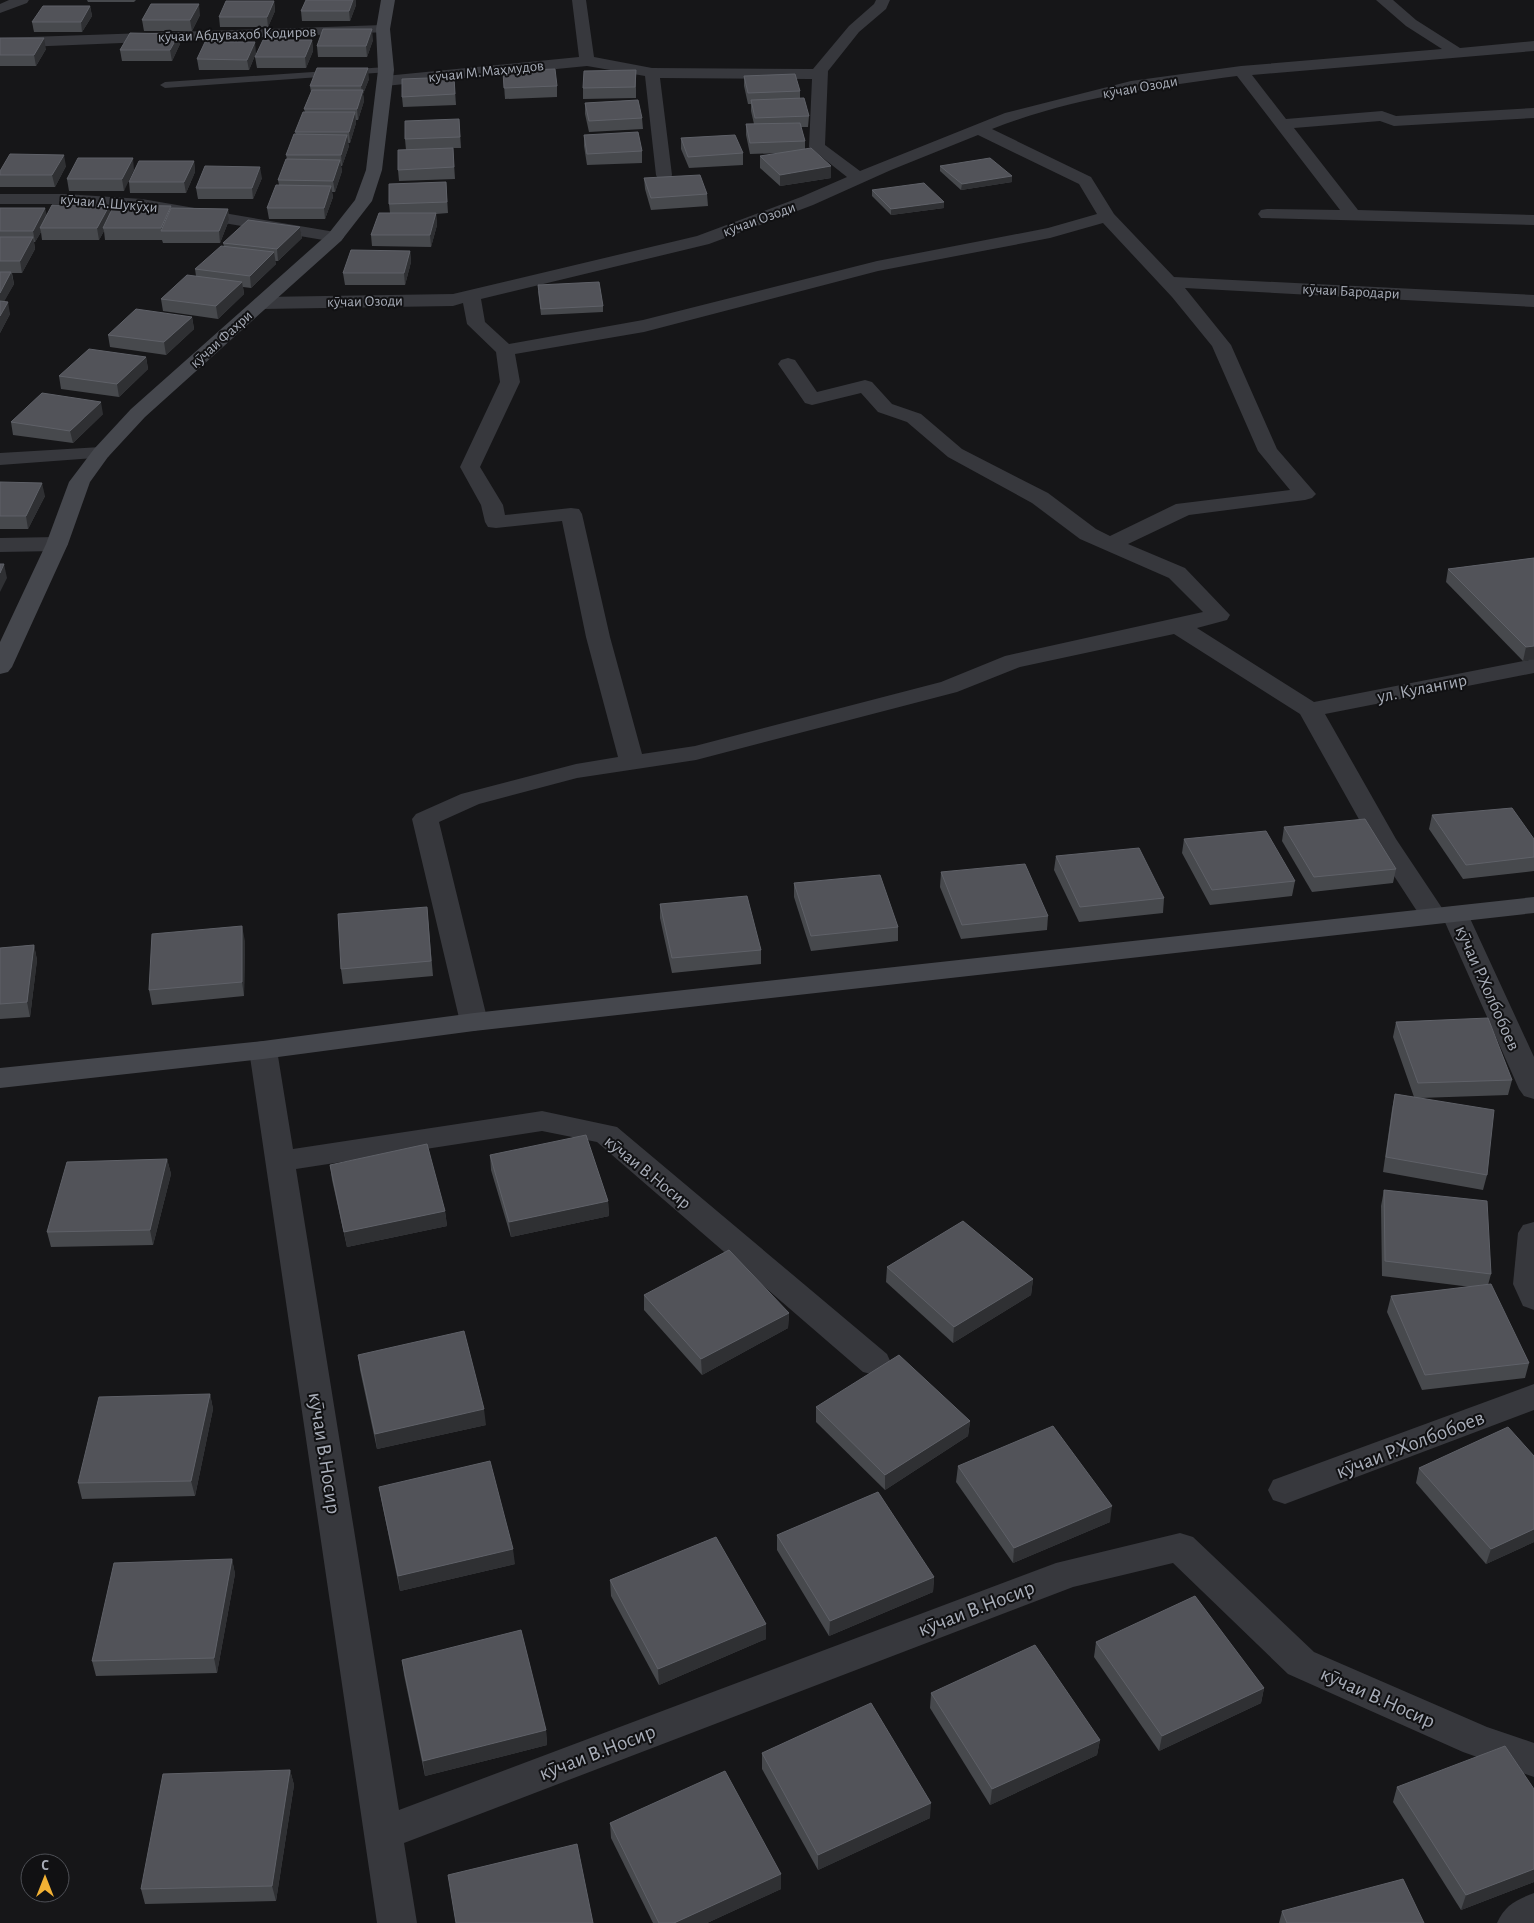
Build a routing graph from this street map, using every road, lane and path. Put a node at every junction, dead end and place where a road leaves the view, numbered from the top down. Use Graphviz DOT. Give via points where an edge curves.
graph roads {
  1 [pos="22,0"];
  2 [pos="388,0"];
  3 [pos="579,0"];
  4 [pos="883,0"];
  5 [pos="1383,0"];
  6 [pos="0,9"];
  7 [pos="383,29"];
  8 [pos="0,43"];
  9 [pos="1534,46"];
  10 [pos="1456,52"];
  11 [pos="587,61"];
  12 [pos="1241,71"];
  13 [pos="652,73"];
  14 [pos="820,74"];
  15 [pos="386,76"];
  16 [pos="165,85"];
  17 [pos="1534,113"];
  18 [pos="1282,124"];
  19 [pos="979,129"];
  20 [pos="664,175"];
  21 [pos="860,178"];
  22 [pos="0,198"];
  23 [pos="1267,214"];
  24 [pos="1352,214"];
  25 [pos="1107,217"];
  26 [pos="1534,220"];
  27 [pos="335,237"];
  28 [pos="1169,282"];
  29 [pos="470,296"];
  30 [pos="1534,301"];
  31 [pos="262,303"];
  32 [pos="504,350"];
  33 [pos="788,364"];
  34 [pos="101,453"];
  35 [pos="0,460"];
  36 [pos="57,544"];
  37 [pos="1110,544"];
  38 [pos="0,545"];
  39 [pos="1178,626"];
  40 [pos="1534,666"];
  41 [pos="0,667"];
  42 [pos="1310,710"];
  43 [pos="632,762"];
  44 [pos="1534,905"];
  45 [pos="1445,915"];
  46 [pos="474,1022"];
  47 [pos="263,1050"];
  48 [pos="0,1078"];
  49 [pos="1534,1089"];
  50 [pos="280,1161"];
  51 [pos="1534,1233"];
  52 [pos="1534,1298"];
  53 [pos="875,1363"];
  54 [pos="1534,1396"];
  55 [pos="1285,1490"];
  56 [pos="1534,1760"];
  57 [pos="384,1834"];
  58 [pos="1534,1912"];
  59 [pos="397,1923"];
  60 [pos="1517,1923"];
  1 -- 6 [label="street"];
  2 -- 7 [label="street, кӯчаи Фахри"];
  3 -- 11 [label="street"];
  4 -- 14 [label="street" via="881,6 854,29"];
  5 -- 10 [label="street"];
  7 -- 8 [label="street, кӯчаи Абдуваҳоб Қодиров"];
  7 -- 15 [label="street, кӯчаи Фахри"];
  9 -- 10 [label="street, кӯчаи Озоди"];
  10 -- 12 [label="street, кӯчаи Озоди"];
  11 -- 13 [label="street, кӯчаи М.Маҳмудов"];
  11 -- 15 [label="street, кӯчаи М.Маҳмудов"];
  12 -- 18 [label="street"];
  12 -- 19 [label="street, кӯчаи Озоди" via="1131,86 1011,116"];
  13 -- 14 [label="street, кӯчаи М.Маҳмудов"];
  13 -- 20 [label="street"];
  14 -- 21 [label="street" via="817,147"];
  15 -- 16 [label="lane"];
  15 -- 27 [label="street, кӯчаи Фахри" via="374,170 363,201"];
  17 -- 18 [label="street" via="1394,121 1382,116"];
  18 -- 24 [label="street"];
  19 -- 21 [label="street, кӯчаи Озоди"];
  19 -- 25 [label="street" via="1085,181"];
  21 -- 29 [label="street, кӯчаи Озоди" via="703,240"];
  22 -- 27 [label="street, кӯчаи А.Шукӯҳи" via="142,204"];
  23 -- 24 [label="street"];
  24 -- 26 [label="street" via="1427,219"];
  25 -- 28 [label="street"];
  25 -- 32 [label="street" via="1050,233 878,266 644,326"];
  27 -- 31 [label="street, кӯчаи Фахри"];
  28 -- 30 [label="street, кӯчаи Бародари"];
  28 -- 37 [label="street" via="1221,344 1268,451 1305,494 1184,509"];
  29 -- 31 [label="street, кӯчаи Озоди" via="453,300"];
  29 -- 32 [label="street" via="476,324"];
  31 -- 34 [label="street, кӯчаи Фахри" via="138,413"];
  32 -- 43 [label="street" via="510,382 470,467 492,505 496,522 571,514 598,637"];
  33 -- 37 [label="street" via="812,399 865,386 885,408 914,418 955,454 1040,498 1088,534"];
  34 -- 35 [label="street"];
  34 -- 36 [label="street, кӯчаи Фахри" via="80,482"];
  36 -- 38 [label="street"];
  36 -- 41 [label="street, кӯчаи Фахри"];
  37 -- 39 [label="street" via="1177,573 1219,615"];
  39 -- 42 [label="street"];
  39 -- 43 [label="street" via="1013,661 950,687 696,753"];
  40 -- 42 [label="street, ул. Кулангир"];
  42 -- 45 [label="street, кӯчаи Р.Холбобоев" via="1384,839"];
  43 -- 46 [label="street" via="576,770 470,799 425,819"];
  44 -- 45 [label="street"];
  45 -- 46 [label="street"];
  45 -- 49 [label="street, кӯчаи Р.Холбобоев"];
  46 -- 47 [label="street"];
  47 -- 48 [label="street"];
  47 -- 50 [label="street, кӯчаи В.Носир"];
  50 -- 53 [label="street, кӯчаи В.Носир" via="542,1121 606,1134"];
  50 -- 57 [label="street, кӯчаи В.Носир"];
  51 -- 52 [label="street" via="1528,1284"];
  54 -- 55 [label="street, кӯчаи Р.Холбобоев"];
  56 -- 57 [label="street, кӯчаи В.Носир" via="1476,1740 1301,1663 1180,1548 1069,1572"];
  57 -- 59 [label="street, кӯчаи В.Носир"];
  58 -- 60 [label="street"];
}
